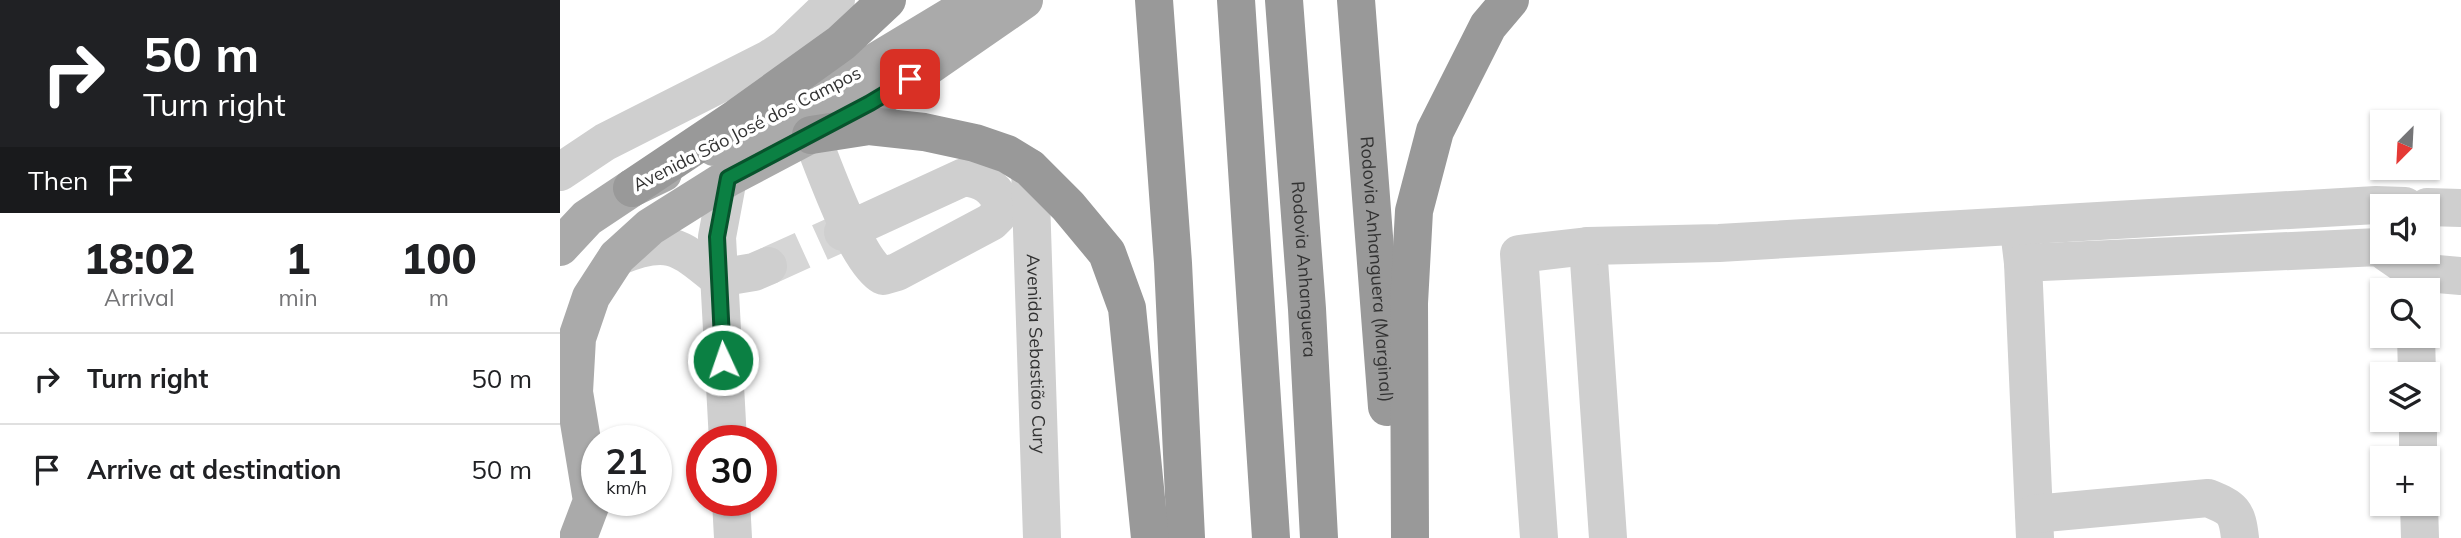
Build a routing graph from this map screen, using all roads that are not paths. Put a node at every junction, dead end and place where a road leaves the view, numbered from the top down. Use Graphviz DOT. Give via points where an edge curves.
graph roads {
  1 [pos="806,0"];
  2 [pos="836,0"];
  3 [pos="887,0"];
  4 [pos="978,0"];
  5 [pos="1024,0"];
  6 [pos="1154,0"];
  7 [pos="1236,0"];
  8 [pos="1284,0"];
  9 [pos="1356,0"];
  10 [pos="1510,0"];
  11 [pos="753,69"];
  12 [pos="811,135"];
  13 [pos="1030,168"];
  14 [pos="560,172"];
  15 [pos="728,178"];
  16 [pos="632,188"];
  17 [pos="2370,207"];
  18 [pos="2440,207"];
  19 [pos="2461,208"];
  20 [pos="2018,226"];
  21 [pos="847,230"];
  22 [pos="1588,246"];
  23 [pos="560,247"];
  24 [pos="617,257"];
  25 [pos="2370,262"];
  26 [pos="2023,263"];
  27 [pos="2405,264"];
  28 [pos="768,266"];
  29 [pos="2461,276"];
  30 [pos="718,278"];
  31 [pos="727,425"];
  32 [pos="732,516"];
  33 [pos="2419,516"];
  34 [pos="2035,526"];
  35 [pos="578,538"];
  36 [pos="733,538"];
  37 [pos="1042,538"];
  38 [pos="1150,538"];
  39 [pos="1186,538"];
  40 [pos="1271,538"];
  41 [pos="1319,538"];
  42 [pos="1397,538"];
  43 [pos="1410,538"];
  44 [pos="1539,538"];
  45 [pos="1608,538"];
  46 [pos="2240,538"];
  47 [pos="2420,538"];
  1 -- 11 [label="street"];
  2 -- 11 [label="street" via="786,48"];
  3 -- 16 [label="highway" via="841,44"];
  4 -- 16 [label="main road, Avenida São José dos Campos" via="827,92"];
  5 -- 12 [label="main road, Avenida São José dos Campos" via="910,79"];
  6 -- 39 [label="highway"];
  7 -- 40 [label="highway"];
  8 -- 41 [label="highway, Rodovia Anhanguera"];
  9 -- 42 [label="highway, Rodovia Anhanguera (Marginal)"];
  10 -- 43 [label="highway" via="1488,26 1435,131 1415,211 1409,303"];
  11 -- 14 [label="street" via="605,142"];
  12 -- 13 [label="highway" via="869,126 924,132 975,143"];
  12 -- 15 [label="main road, Avenida São José dos Campos"];
  12 -- 21 [label="street"];
  13 -- 37 [label="street, Avenida Sebastião Cury"];
  13 -- 38 [label="highway" via="1107,253 1127,308"];
  15 -- 24 [label="main road, Avenida São José dos Campos" via="650,227"];
  15 -- 30 [label="street" via="717,237"];
  16 -- 23 [label="main road, Avenida São José dos Campos" via="587,218"];
  17 -- 20 [label="street"];
  18 -- 19 [label="street"];
  20 -- 22 [label="street"];
  20 -- 26 [label="street"];
  22 -- 44 [label="street" via="1519,254"];
  22 -- 45 [label="street"];
  24 -- 30 [label="street" via="639,247 664,245 687,253"];
  24 -- 35 [label="main road, Avenida São José dos Campos" via="591,297 578,338 575,393 592,502"];
  25 -- 26 [label="street"];
  26 -- 34 [label="street"];
  27 -- 29 [label="street"];
  28 -- 30 [label="street"];
  30 -- 31 [label="street"];
  32 -- 36 [label="street"];
  33 -- 47 [label="street"];
  34 -- 46 [label="street" via="2208,498 2229,506 2238,518"];
}
